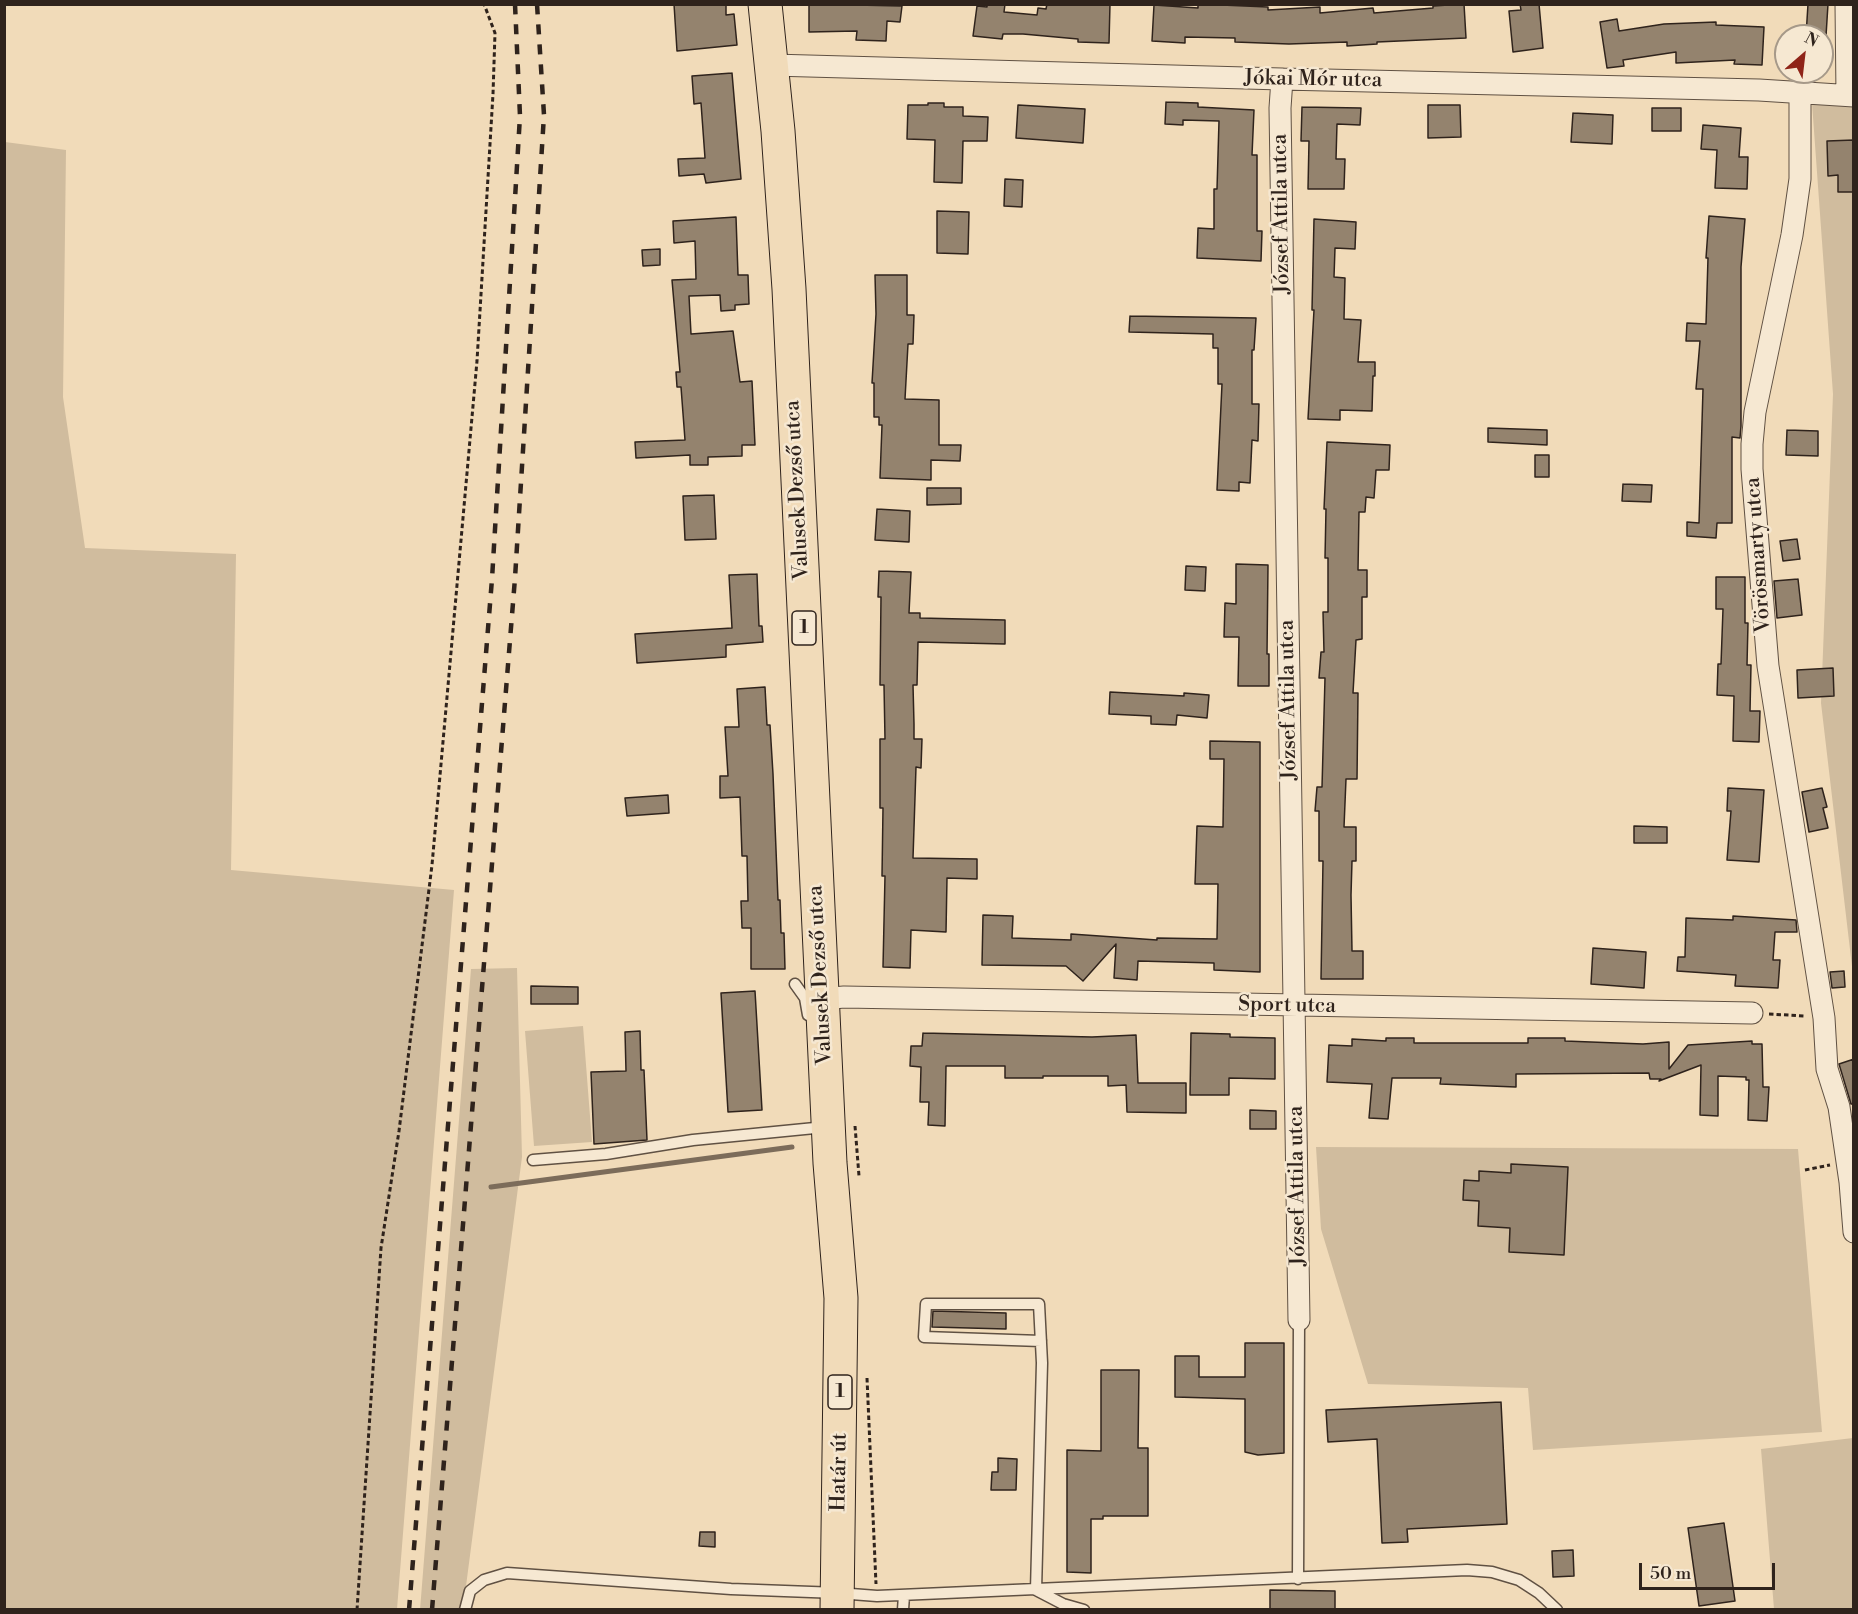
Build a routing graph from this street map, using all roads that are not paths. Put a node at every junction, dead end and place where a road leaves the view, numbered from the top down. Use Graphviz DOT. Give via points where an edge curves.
graph roads {
  1 [pos="765,4"];
  2 [pos="1846,4"];
  3 [pos="772,65"];
  4 [pos="1281,79"];
  5 [pos="1800,93"];
  6 [pos="1850,95"];
  7 [pos="808,999"];
  8 [pos="1294,1006"];
  9 [pos="1752,1013"];
  10 [pos="829,1126"];
  11 [pos="533,1160"];
  12 [pos="832,1191"];
  13 [pos="1854,1232"];
  14 [pos="1299,1320"];
  15 [pos="1041,1341"];
  16 [pos="1298,1578"];
  17 [pos="1036,1590"];
  18 [pos="904,1595"];
  19 [pos="838,1601"];
  20 [pos="465,1610"];
  21 [pos="903,1610"];
  22 [pos="1084,1610"];
  23 [pos="1557,1610"];
  1 -- 3 [label="main road, Valusek Dezső utca / 1"];
  2 -- 6 [label="street"];
  3 -- 4 [label="street, Jókai Mór utca"];
  3 -- 7 [label="main road, Valusek Dezső utca / 1" via="789,289"];
  4 -- 5 [label="street, Jókai Mór utca"];
  4 -- 8 [label="street, József Attila utca"];
  5 -- 6 [label="street, Jókai Mór utca"];
  5 -- 13 [label="street, Vörösmarty utca" via="1797,207 1755,412 1752,469 1768,666 1824,1017 1827,1069 1839,1107"];
  7 -- 8 [label="street, Sport utca"];
  7 -- 10 [label="main road, Valusek Dezső utca / 1"];
  8 -- 9 [label="street, Sport utca"];
  8 -- 14 [label="street, József Attila utca"];
  10 -- 11 [label="lane"];
  10 -- 12 [label="main road, Valusek Dezső utca / 1"];
  12 -- 19 [label="main road, Határ út / 1" via="841,1298"];
  14 -- 16 [label="lane"];
  15 -- 15 [label="lane" via="924,1337 926,1304 1039,1304"];
  15 -- 17 [label="lane"];
  16 -- 17 [label="lane"];
  16 -- 23 [label="lane" via="1492,1572 1519,1580"];
  17 -- 18 [label="lane"];
  17 -- 22 [label="lane"];
  18 -- 19 [label="lane"];
  18 -- 21 [label="lane"];
  19 -- 20 [label="lane" via="741,1589 507,1573 484,1580 470,1591"];
}
